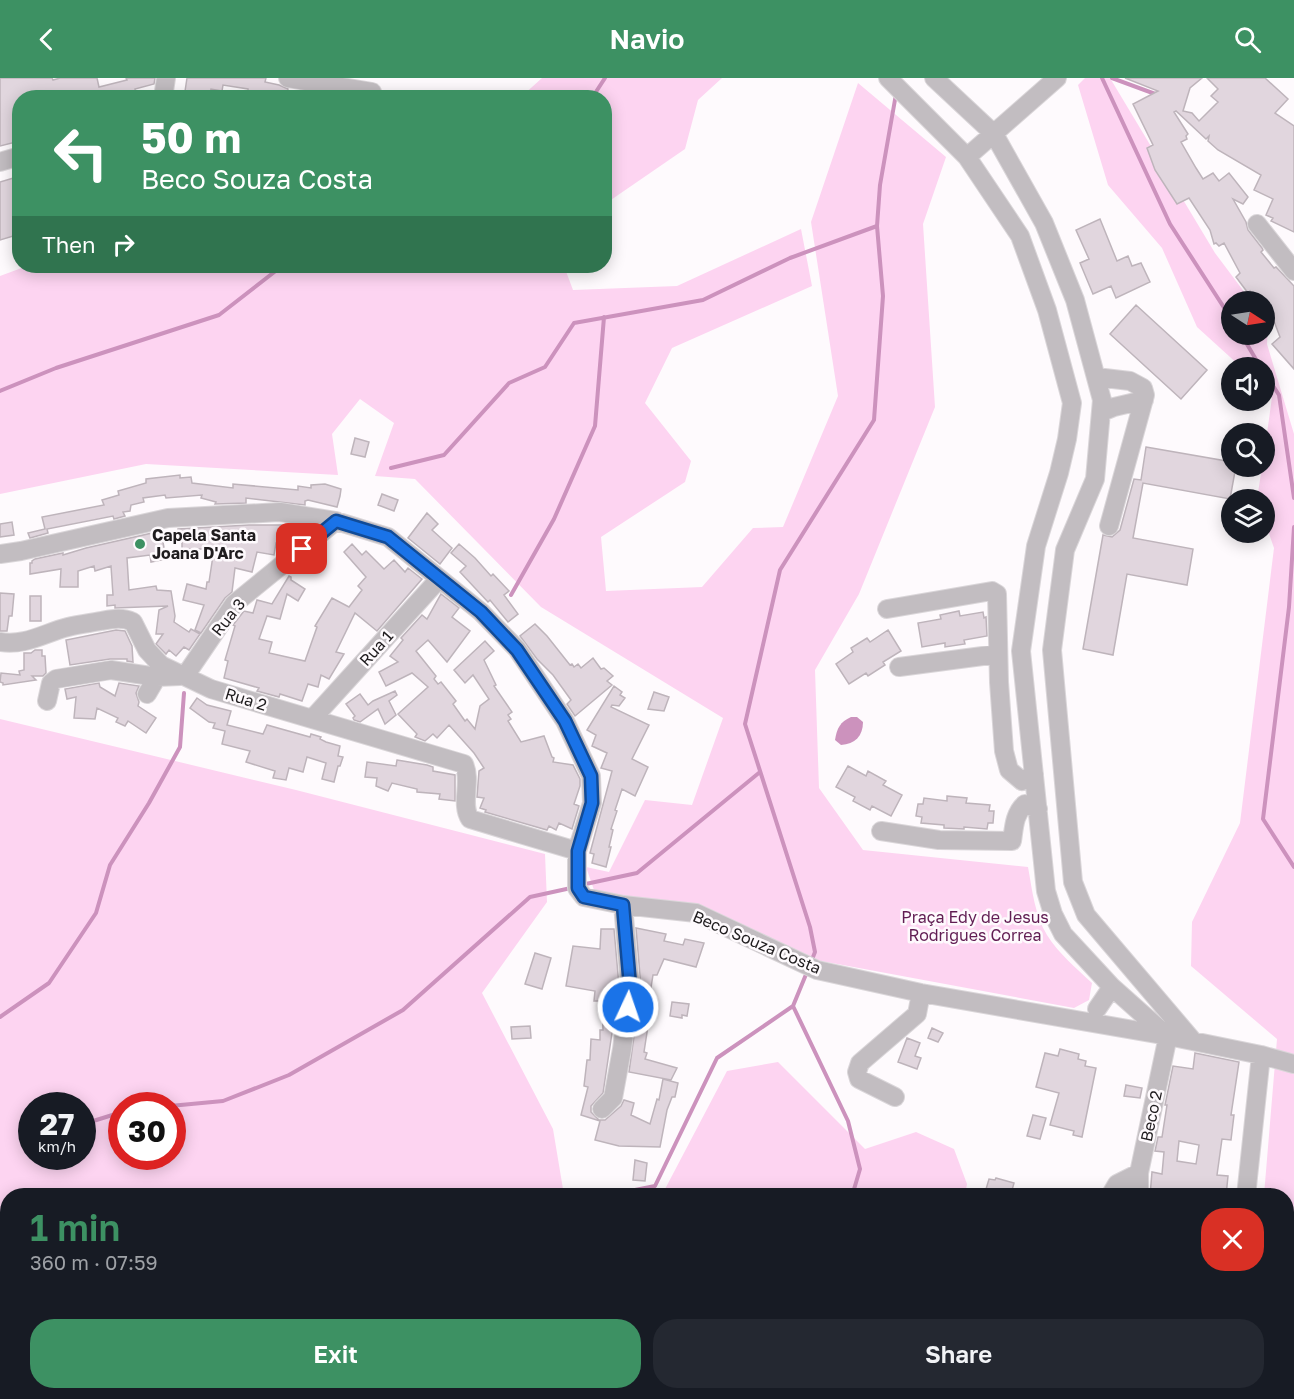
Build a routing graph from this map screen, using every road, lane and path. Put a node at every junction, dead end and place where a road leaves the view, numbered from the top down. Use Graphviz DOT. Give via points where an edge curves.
graph roads {
  1 [pos="888,78"];
  2 [pos="934,78"];
  3 [pos="1058,78"];
  4 [pos="301,84"];
  5 [pos="354,90"];
  6 [pos="994,134"];
  7 [pos="967,157"];
  8 [pos="1257,224"];
  9 [pos="1294,271"];
  10 [pos="1075,300"];
  11 [pos="1047,310"];
  12 [pos="1096,377"];
  13 [pos="1144,400"];
  14 [pos="1102,412"];
  15 [pos="336,521"];
  16 [pos="1109,526"];
  17 [pos="1036,546"];
  18 [pos="1065,550"];
  19 [pos="0,554"];
  20 [pos="439,579"];
  21 [pos="887,609"];
  22 [pos="0,642"];
  23 [pos="998,654"];
  24 [pos="899,668"];
  25 [pos="185,676"];
  26 [pos="157,677"];
  27 [pos="147,694"];
  28 [pos="47,701"];
  29 [pos="314,718"];
  30 [pos="1028,777"];
  31 [pos="1031,807"];
  32 [pos="881,831"];
  33 [pos="1012,841"];
  34 [pos="1041,845"];
  35 [pos="578,851"];
  36 [pos="623,905"];
  37 [pos="1112,987"];
  38 [pos="921,993"];
  39 [pos="1097,1009"];
  40 [pos="1168,1036"];
  41 [pos="1193,1041"];
  42 [pos="1261,1055"];
  43 [pos="1294,1064"];
  44 [pos="895,1097"];
  45 [pos="602,1109"];
  46 [pos="1139,1173"];
  47 [pos="1115,1188"];
  48 [pos="1139,1188"];
  49 [pos="1247,1188"];
  1 -- 7 [label="street"];
  2 -- 6 [label="street"];
  3 -- 6 [label="street"];
  4 -- 5 [label="street"];
  6 -- 7 [label="street"];
  6 -- 10 [label="street" via="1044,223"];
  7 -- 11 [label="street" via="1020,236"];
  8 -- 9 [label="street"];
  10 -- 11 [label="street"];
  10 -- 12 [label="street"];
  11 -- 17 [label="street" via="1072,403 1059,473"];
  12 -- 13 [label="street" via="1140,385"];
  12 -- 14 [label="street"];
  13 -- 14 [label="street"];
  13 -- 16 [label="street"];
  14 -- 18 [label="street" via="1095,479"];
  15 -- 19 [label="street, Beco Souza Costa" via="280,512 168,518"];
  15 -- 20 [label="street, Beco Souza Costa" via="388,537"];
  15 -- 25 [label="street, Rua 3" via="234,604"];
  17 -- 18 [label="street"];
  17 -- 30 [label="street" via="1021,651"];
  18 -- 41 [label="street" via="1052,650 1073,882 1086,915"];
  20 -- 29 [label="street, Rua 1"];
  20 -- 35 [label="street, Beco Souza Costa" via="481,612 517,650 565,721 591,776 592,803"];
  21 -- 23 [label="street" via="996,592"];
  22 -- 25 [label="street, Rua 2" via="12,644 67,627 126,619 133,622 147,650 161,665"];
  23 -- 24 [label="street"];
  23 -- 30 [label="street" via="1004,751 1009,770"];
  25 -- 26 [label="street"];
  25 -- 29 [label="street, Rua 2" via="211,689"];
  26 -- 27 [label="street"];
  26 -- 28 [label="street" via="111,670 56,679 51,683"];
  29 -- 35 [label="street, Rua 2" via="464,764 468,818"];
  30 -- 31 [label="street"];
  31 -- 33 [label="street" via="1018,813"];
  31 -- 34 [label="street"];
  32 -- 33 [label="street" via="939,840"];
  33 -- 34 [label="street"];
  34 -- 37 [label="street" via="1053,914 1063,934"];
  35 -- 36 [label="street, Beco Souza Costa" via="580,894"];
  36 -- 38 [label="street, Beco Souza Costa" via="696,914 817,970"];
  36 -- 45 [label="street" via="630,986 613,1098"];
  37 -- 39 [label="street"];
  37 -- 40 [label="street"];
  38 -- 40 [label="street, Beco Souza Costa"];
  38 -- 44 [label="street" via="917,1014 860,1063 857,1072 859,1079"];
  40 -- 41 [label="street, Beco Souza Costa"];
  40 -- 46 [label="street, Beco 2"];
  41 -- 42 [label="street, Beco Souza Costa"];
  42 -- 43 [label="street, Beco Souza Costa"];
  42 -- 49 [label="street"];
  46 -- 47 [label="street"];
  46 -- 48 [label="street, Beco 2"];
}
